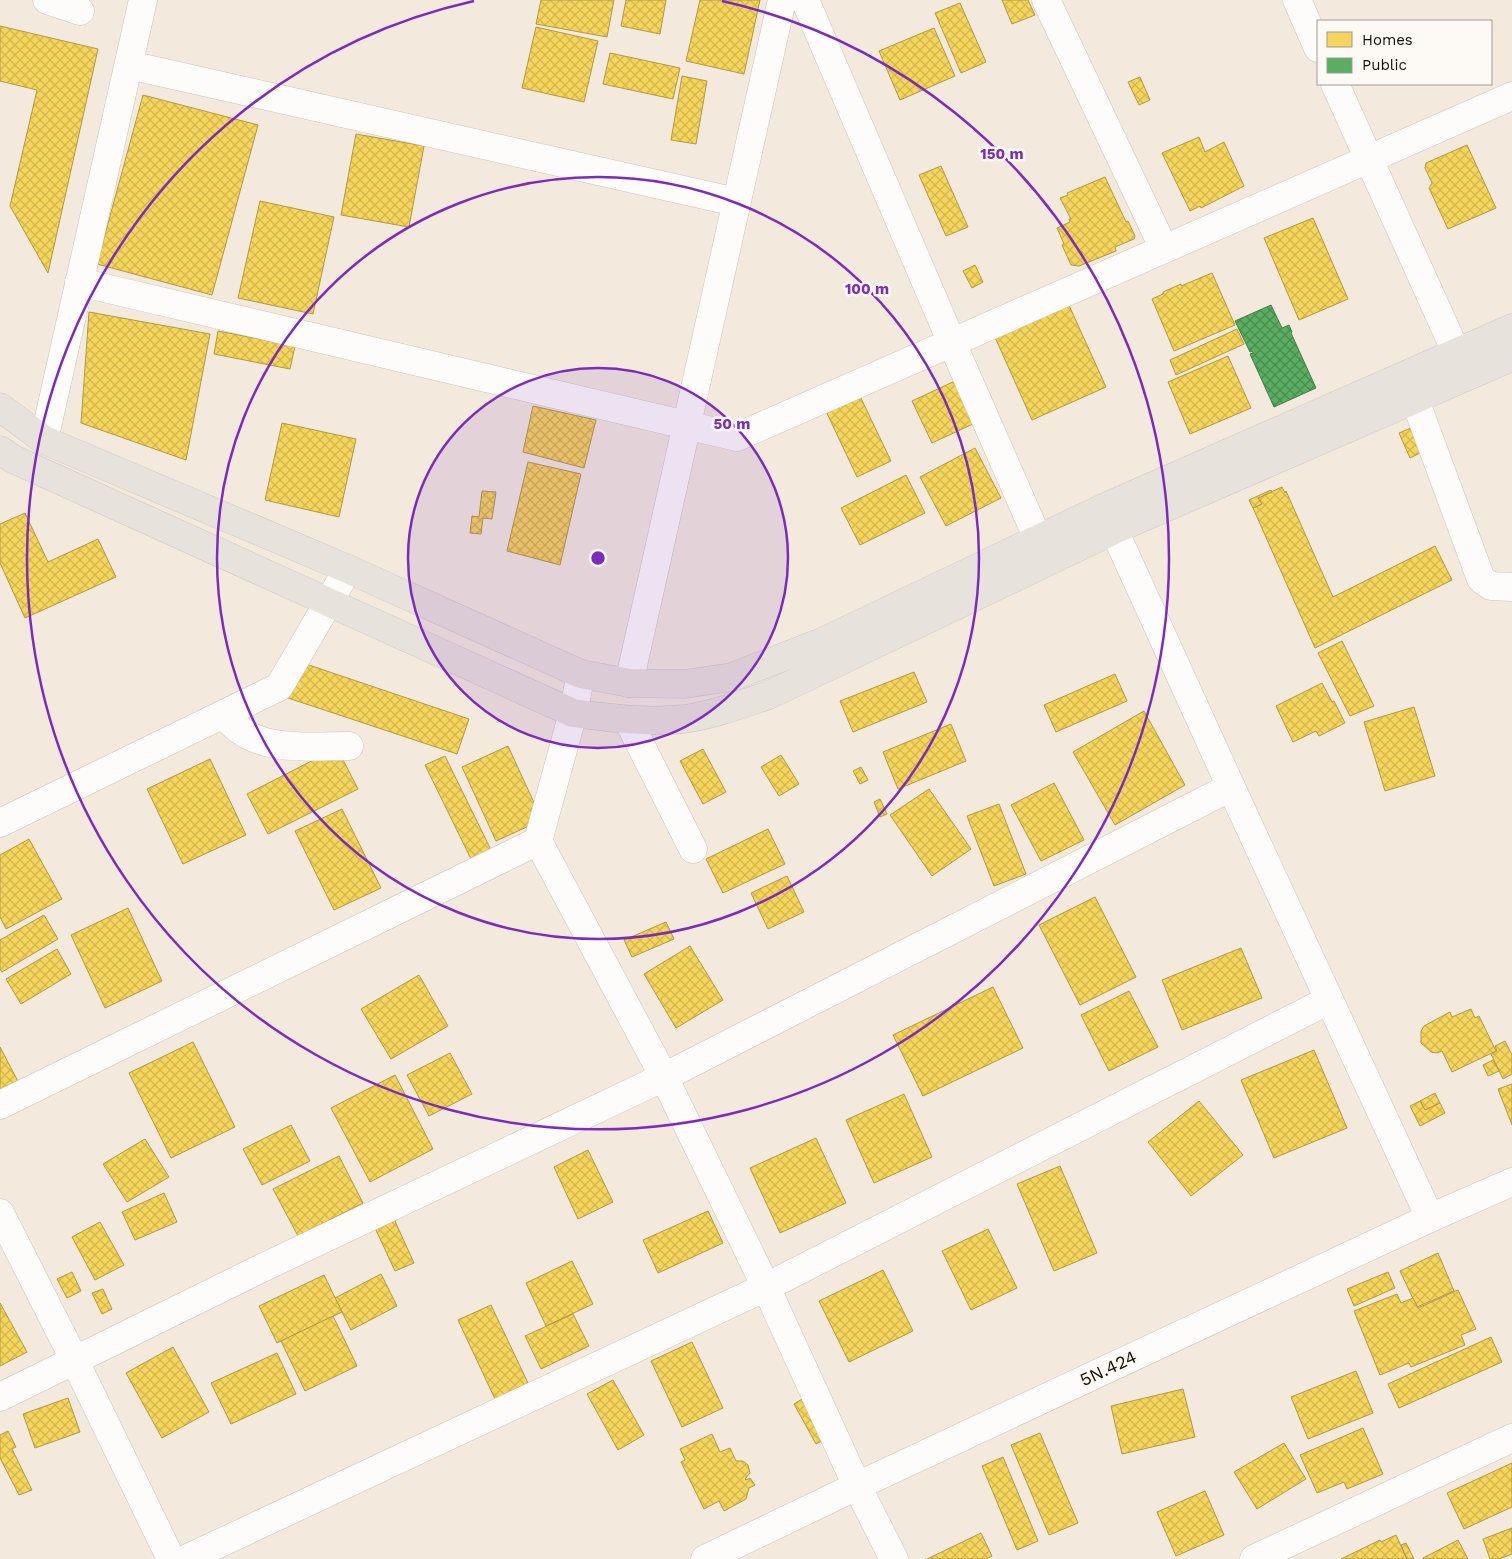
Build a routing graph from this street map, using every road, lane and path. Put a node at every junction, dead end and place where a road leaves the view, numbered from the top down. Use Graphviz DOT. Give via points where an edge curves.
graph roads {
  1 [pos="47,0"];
  2 [pos="143,0"];
  3 [pos="782,0"];
  4 [pos="805,0"];
  5 [pos="1046,0"];
  6 [pos="1297,0"];
  7 [pos="80,11"];
  8 [pos="1317,46"];
  9 [pos="128,65"];
  10 [pos="1334,85"];
  11 [pos="1512,96"];
  12 [pos="1368,159"];
  13 [pos="736,202"];
  14 [pos="1164,249"];
  15 [pos="80,282"];
  16 [pos="1512,328"];
  17 [pos="952,343"];
  18 [pos="1456,352"];
  19 [pos="1512,357"];
  20 [pos="1467,377"];
  21 [pos="1415,400"];
  22 [pos="0,407"];
  23 [pos="686,425"];
  24 [pos="44,440"];
  25 [pos="0,450"];
  26 [pos="1114,530"];
  27 [pos="1038,539"];
  28 [pos="348,569"];
  29 [pos="1512,587"];
  30 [pos="329,602"];
  31 [pos="580,674"];
  32 [pos="629,684"];
  33 [pos="573,713"];
  34 [pos="224,714"];
  35 [pos="628,720"];
  36 [pos="348,746"];
  37 [pos="1231,787"];
  38 [pos="0,823"];
  39 [pos="538,840"];
  40 [pos="692,849"];
  41 [pos="1330,1000"];
  42 [pos="664,1077"];
  43 [pos="0,1105"];
  44 [pos="1512,1182"];
  45 [pos="0,1213"];
  46 [pos="1430,1218"];
  47 [pos="766,1287"];
  48 [pos="74,1359"];
  49 [pos="0,1397"];
  50 [pos="1512,1438"];
  51 [pos="857,1486"];
  52 [pos="172,1559"];
  53 [pos="186,1559"];
  54 [pos="705,1559"];
  55 [pos="894,1559"];
  56 [pos="1254,1559"];
  1 -- 7 [label="street"];
  2 -- 9 [label="street"];
  3 -- 13 [label="street"];
  4 -- 17 [label="street"];
  5 -- 14 [label="street"];
  6 -- 8 [label="street"];
  9 -- 13 [label="street"];
  9 -- 15 [label="street"];
  10 -- 12 [label="street"];
  11 -- 12 [label="street"];
  12 -- 14 [label="street"];
  12 -- 18 [label="street"];
  13 -- 23 [label="street"];
  14 -- 17 [label="street"];
  15 -- 23 [label="street"];
  15 -- 24 [label="street"];
  16 -- 18 [label="main road"];
  17 -- 23 [label="street" via="737,437"];
  17 -- 27 [label="street"];
  18 -- 20 [label="street"];
  18 -- 27 [label="main road"];
  19 -- 20 [label="main road"];
  20 -- 21 [label="main road"];
  21 -- 26 [label="main road"];
  21 -- 29 [label="street" via="1481,579 1491,586"];
  22 -- 24 [label="main road"];
  23 -- 32 [label="street"];
  24 -- 28 [label="main road"];
  25 -- 30 [label="main road" via="13,459"];
  26 -- 35 [label="main road" via="770,694 684,719"];
  26 -- 37 [label="street"];
  27 -- 32 [label="main road" via="822,642 732,677 685,684"];
  28 -- 30 [label="street"];
  28 -- 31 [label="main road"];
  30 -- 33 [label="main road"];
  30 -- 34 [label="street" via="279,687"];
  31 -- 32 [label="main road"];
  31 -- 33 [label="street"];
  33 -- 35 [label="main road"];
  33 -- 39 [label="street"];
  34 -- 36 [label="street" via="232,725 258,741 285,746"];
  34 -- 38 [label="street"];
  35 -- 40 [label="street"];
  37 -- 41 [label="street"];
  37 -- 42 [label="street"];
  39 -- 42 [label="street"];
  39 -- 43 [label="street"];
  41 -- 46 [label="street"];
  41 -- 47 [label="street"];
  42 -- 47 [label="street"];
  42 -- 48 [label="street"];
  44 -- 46 [label="street, 5N.424"];
  45 -- 48 [label="street"];
  46 -- 51 [label="street, 5N.424"];
  47 -- 51 [label="street"];
  47 -- 53 [label="street"];
  48 -- 49 [label="street"];
  48 -- 52 [label="street"];
  50 -- 56 [label="street"];
  51 -- 54 [label="street, 5N.424"];
  51 -- 55 [label="street"];
}
